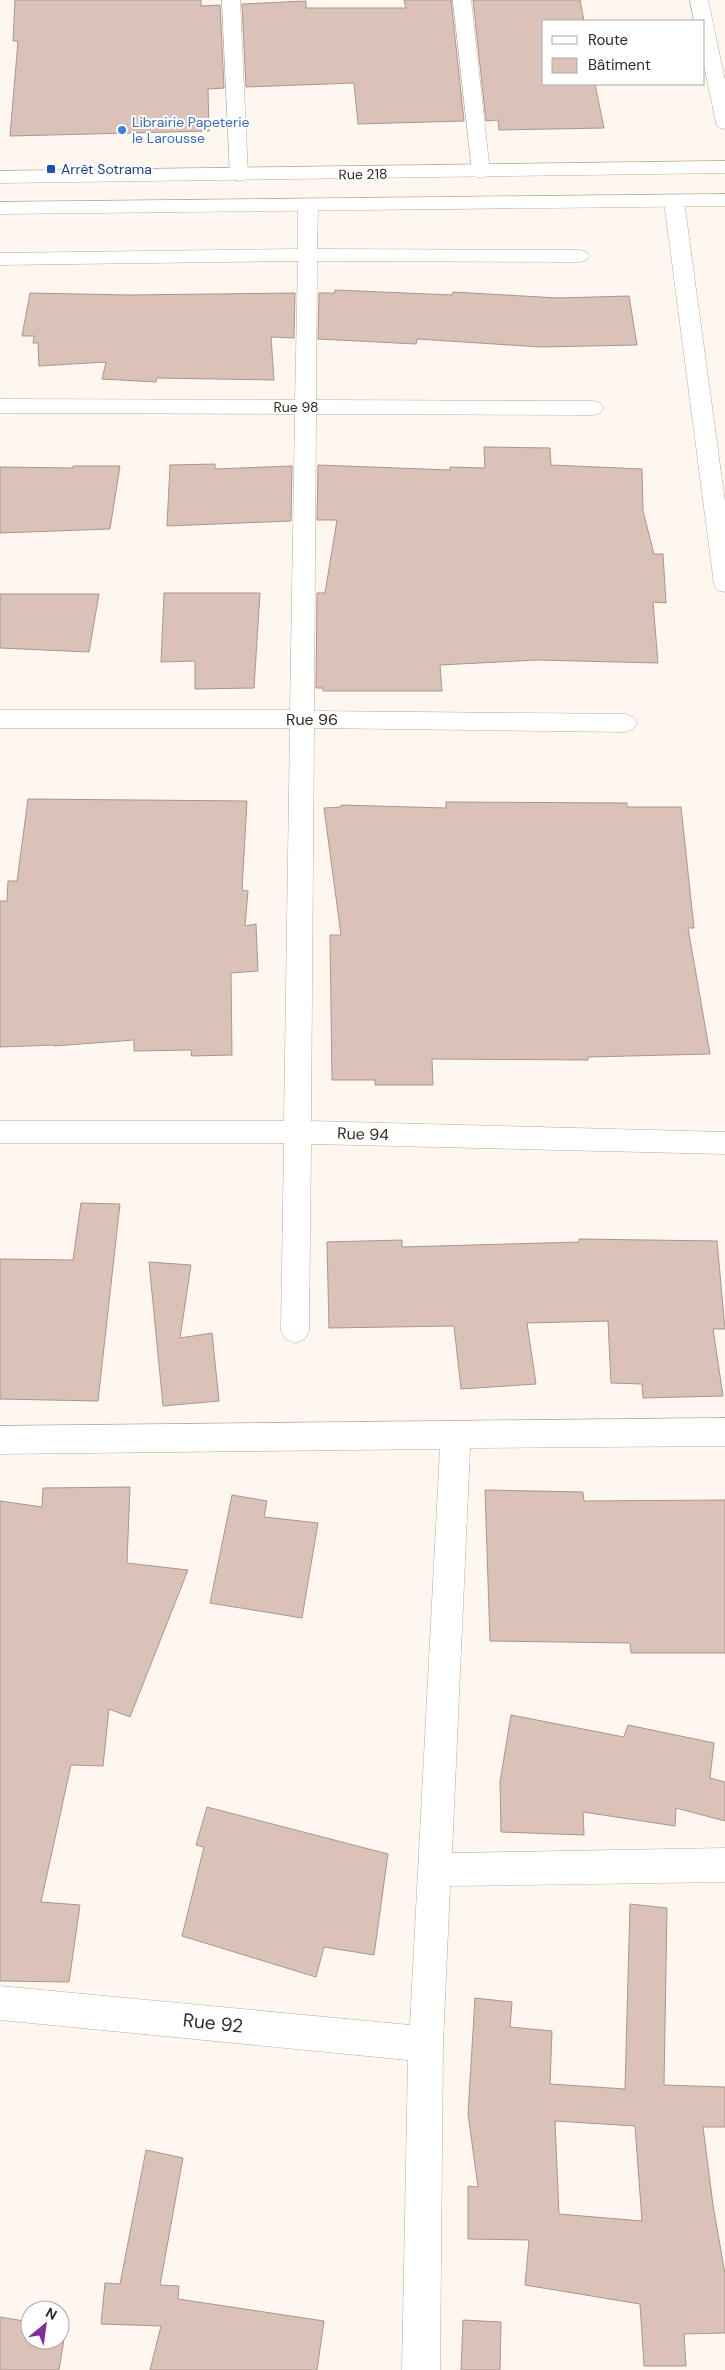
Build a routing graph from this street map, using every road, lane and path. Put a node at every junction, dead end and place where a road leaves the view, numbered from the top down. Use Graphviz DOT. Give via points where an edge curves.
graph roads {
  1 [pos="231,0"];
  2 [pos="462,0"];
  3 [pos="699,0"];
  4 [pos="702,20"];
  5 [pos="705,32"];
  6 [pos="725,123"];
  7 [pos="725,167"];
  8 [pos="481,172"];
  9 [pos="239,175"];
  10 [pos="0,177"];
  11 [pos="725,200"];
  12 [pos="674,201"];
  13 [pos="308,206"];
  14 [pos="0,208"];
  15 [pos="307,255"];
  16 [pos="578,256"];
  17 [pos="0,259"];
  18 [pos="0,406"];
  19 [pos="305,407"];
  20 [pos="592,408"];
  21 [pos="725,584"];
  22 [pos="0,719"];
  23 [pos="301,719"];
  24 [pos="625,723"];
  25 [pos="0,1132"];
  26 [pos="297,1132"];
  27 [pos="725,1143"];
  28 [pos="295,1330"];
  29 [pos="725,1432"];
  30 [pos="456,1435"];
  31 [pos="0,1440"];
  32 [pos="725,1865"];
  33 [pos="436,1870"];
  34 [pos="0,2003"];
  35 [pos="426,2044"];
  36 [pos="421,2370"];
  1 -- 9 [label="main road"];
  2 -- 8 [label="main road"];
  3 -- 4 [label="main road"];
  5 -- 6 [label="main road"];
  7 -- 8 [label="main road, Rue 218"];
  8 -- 9 [label="main road, Rue 218"];
  9 -- 10 [label="main road, Rue 218"];
  11 -- 12 [label="main road, Rue 218"];
  12 -- 13 [label="main road, Rue 218"];
  12 -- 21 [label="main road"];
  13 -- 14 [label="main road, Rue 218"];
  13 -- 15 [label="main road"];
  15 -- 16 [label="main road"];
  15 -- 17 [label="main road"];
  15 -- 19 [label="main road"];
  18 -- 19 [label="main road, Rue 98"];
  19 -- 20 [label="main road, Rue 98"];
  19 -- 23 [label="main road"];
  22 -- 23 [label="main road, Rue 96"];
  23 -- 24 [label="main road, Rue 96"];
  23 -- 26 [label="main road"];
  25 -- 26 [label="main road, Rue 94"];
  26 -- 27 [label="main road, Rue 94"];
  26 -- 28 [label="main road"];
  29 -- 30 [label="main road"];
  30 -- 31 [label="main road"];
  30 -- 33 [label="main road"];
  32 -- 33 [label="main road"];
  33 -- 35 [label="main road"];
  34 -- 35 [label="main road, Rue 92"];
  35 -- 36 [label="main road"];
}
